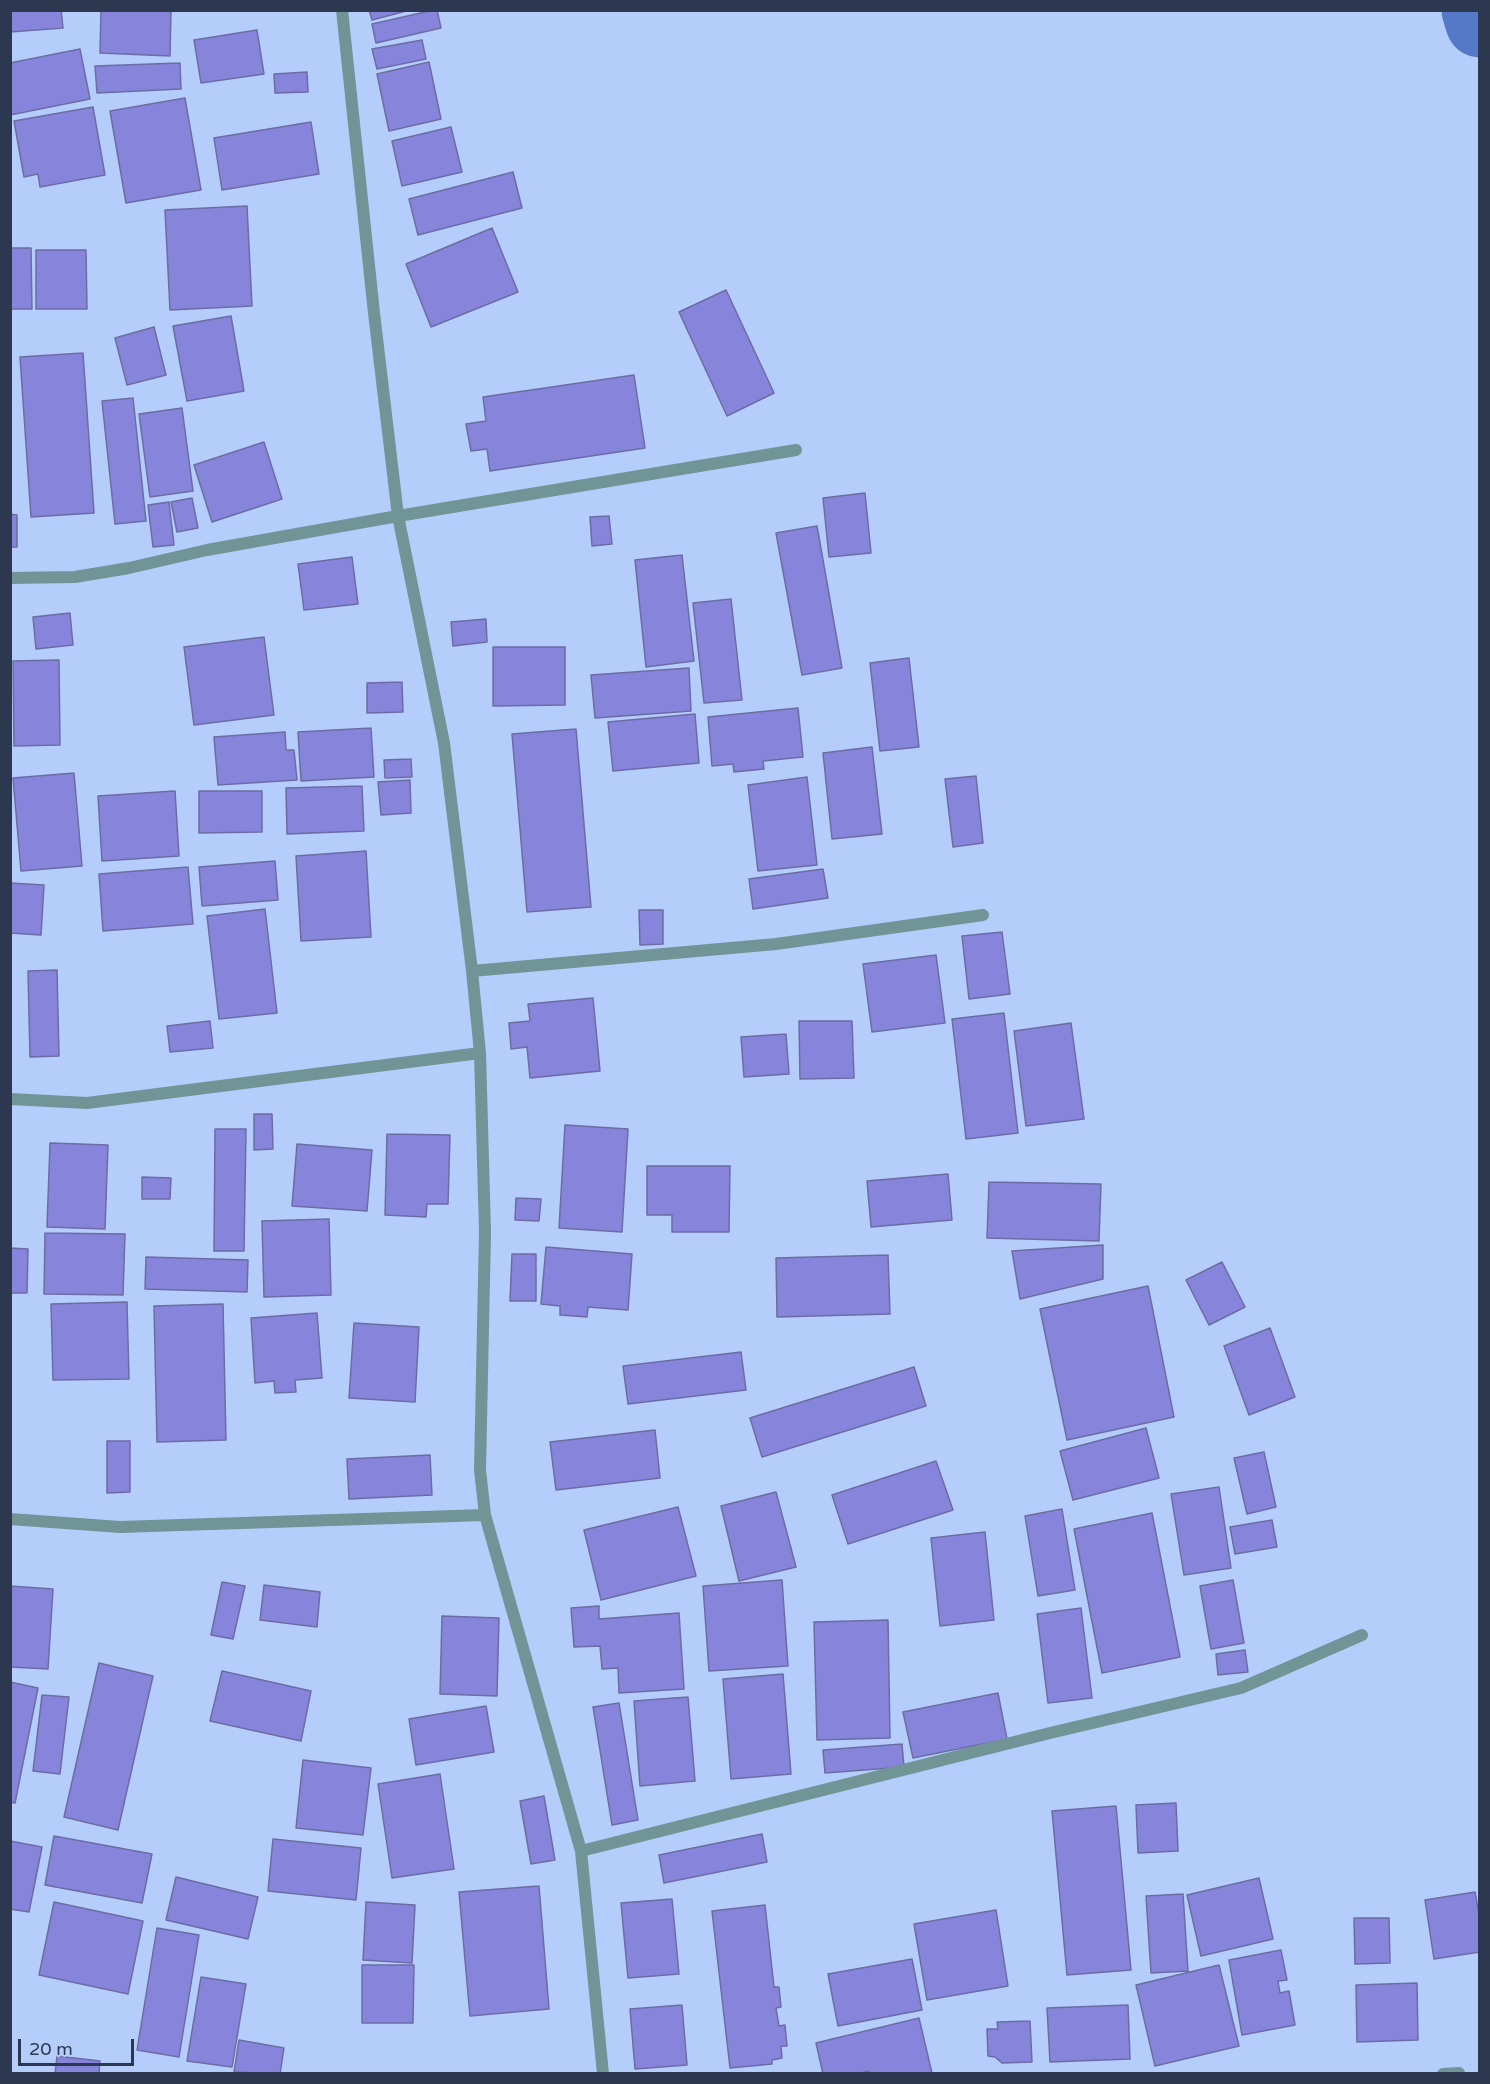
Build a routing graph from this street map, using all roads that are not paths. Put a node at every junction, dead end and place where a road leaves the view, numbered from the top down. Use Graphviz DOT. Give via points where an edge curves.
graph roads {
  1 [pos="342,10"];
  2 [pos="796,450"];
  3 [pos="398,516"];
  4 [pos="10,578"];
  5 [pos="983,915"];
  6 [pos="472,971"];
  7 [pos="480,1053"];
  8 [pos="10,1099"];
  9 [pos="485,1515"];
  10 [pos="10,1519"];
  11 [pos="1362,1635"];
  12 [pos="581,1851"];
  13 [pos="603,2073"];
  14 [pos="1443,2073"];
  15 [pos="1459,2073"];
  1 -- 3 [label="street"];
  2 -- 3 [label="street"];
  3 -- 4 [label="street" via="75,577"];
  3 -- 6 [label="street" via="444,743"];
  5 -- 6 [label="street" via="776,944"];
  6 -- 7 [label="street"];
  7 -- 8 [label="street" via="87,1103"];
  7 -- 9 [label="street" via="485,1232 480,1470"];
  9 -- 10 [label="street" via="120,1527"];
  9 -- 12 [label="street"];
  11 -- 12 [label="street" via="1241,1688"];
  12 -- 13 [label="street"];
  14 -- 15 [label="street"];
}
